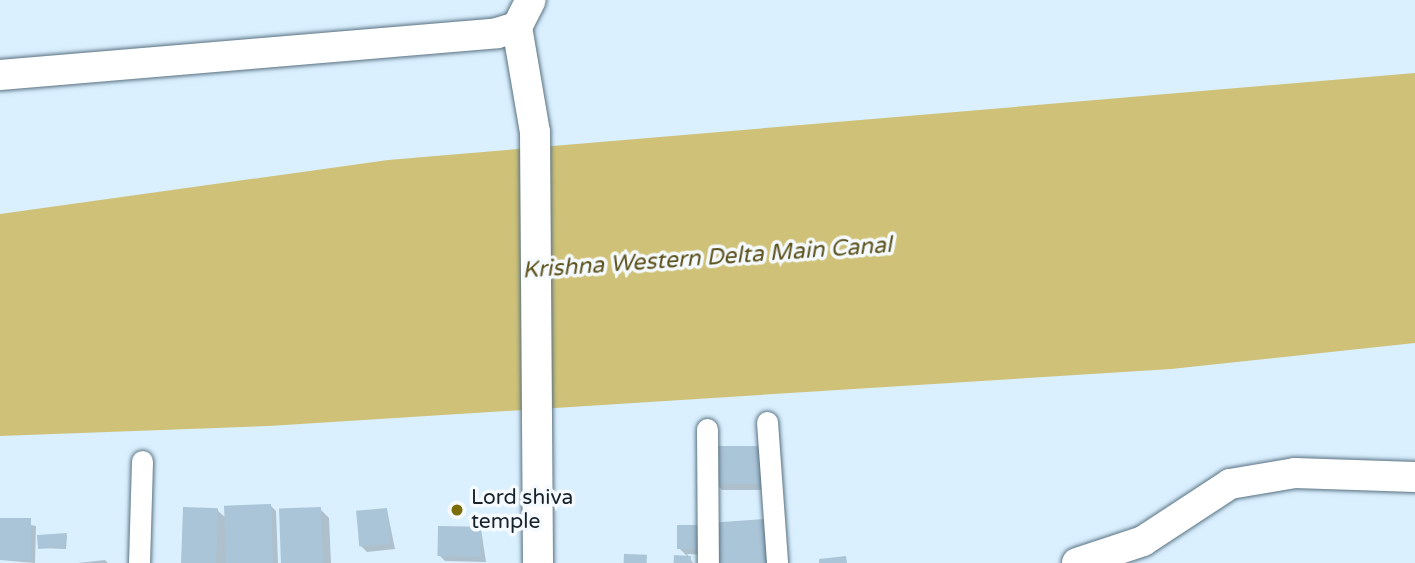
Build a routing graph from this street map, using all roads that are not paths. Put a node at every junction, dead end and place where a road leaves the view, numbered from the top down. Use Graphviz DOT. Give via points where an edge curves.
graph roads {
  1 [pos="531,0"];
  2 [pos="517,27"];
  3 [pos="0,75"];
  4 [pos="768,422"];
  5 [pos="707,429"];
  6 [pos="142,461"];
  7 [pos="1415,477"];
  8 [pos="139,563"];
  9 [pos="538,563"];
  10 [pos="708,563"];
  11 [pos="777,563"];
  12 [pos="1077,563"];
  1 -- 2 [label="street"];
  2 -- 3 [label="street"];
  2 -- 9 [label="street" via="535,132"];
  4 -- 11 [label="street"];
  5 -- 10 [label="street"];
  6 -- 8 [label="street"];
  7 -- 12 [label="street" via="1295,473 1230,484 1143,541"];
}
